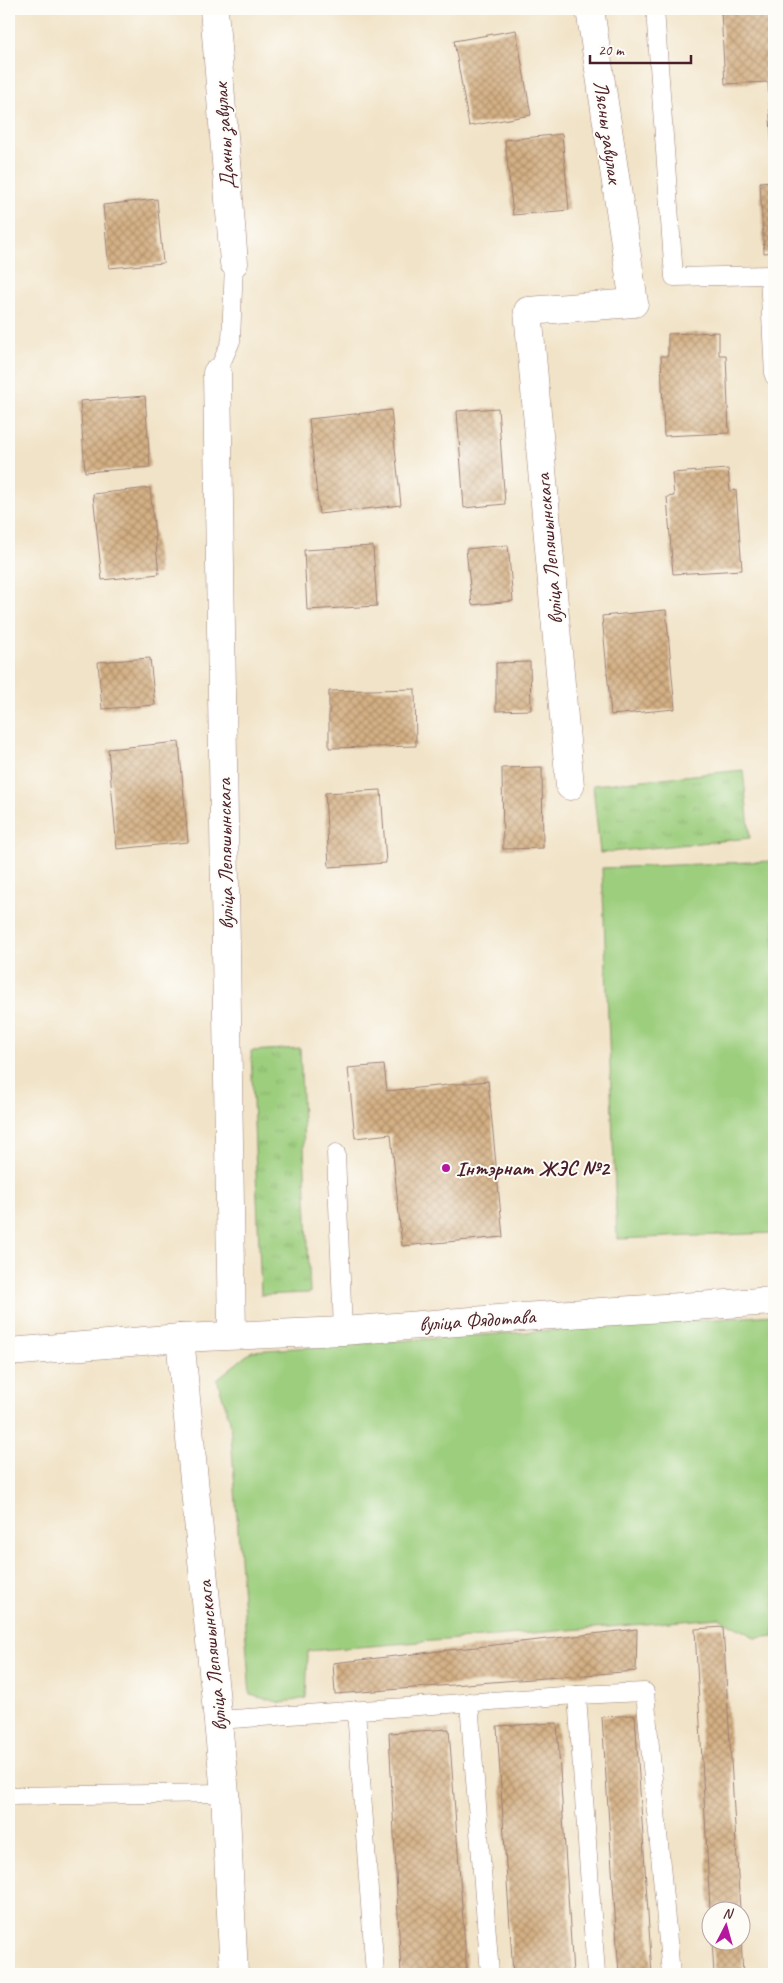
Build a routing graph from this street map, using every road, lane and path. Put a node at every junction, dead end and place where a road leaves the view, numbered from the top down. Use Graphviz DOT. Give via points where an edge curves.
graph roads {
  1 [pos="214,9"];
  2 [pos="590,9"];
  3 [pos="655,9"];
  4 [pos="234,263"];
  5 [pos="771,275"];
  6 [pos="528,311"];
  7 [pos="217,374"];
  8 [pos="774,376"];
  9 [pos="570,786"];
  10 [pos="336,1153"];
  11 [pos="774,1301"];
  12 [pos="343,1331"];
  13 [pos="232,1335"];
  14 [pos="180,1338"];
  15 [pos="9,1352"];
  16 [pos="577,1695"];
  17 [pos="469,1702"];
  18 [pos="356,1710"];
  19 [pos="218,1720"];
  20 [pos="225,1793"];
  21 [pos="9,1796"];
  22 [pos="234,1974"];
  23 [pos="375,1974"];
  24 [pos="490,1974"];
  25 [pos="596,1974"];
  26 [pos="671,1974"];
  1 -- 4 [label="street, Дачны завулак"];
  2 -- 6 [label="street, Лясны завулак" via="634,303"];
  3 -- 5 [label="lane" via="674,277"];
  4 -- 7 [label="lane" via="231,341"];
  5 -- 8 [label="lane"];
  6 -- 9 [label="street, вуліца Лепяшынскага"];
  7 -- 13 [label="street, вуліца Лепяшынскага"];
  10 -- 12 [label="lane"];
  11 -- 12 [label="street, вуліца Фядотава"];
  12 -- 13 [label="street, вуліца Фядотава"];
  13 -- 14 [label="street, вуліца Фядотава"];
  14 -- 15 [label="street, вуліца Фядотава"];
  14 -- 19 [label="street, вуліца Лепяшынскага"];
  16 -- 17 [label="lane"];
  16 -- 25 [label="lane"];
  16 -- 26 [label="lane" via="645,1692"];
  17 -- 18 [label="lane"];
  17 -- 24 [label="lane"];
  18 -- 19 [label="lane"];
  18 -- 23 [label="lane"];
  19 -- 20 [label="street, вуліца Лепяшынскага"];
  20 -- 21 [label="lane"];
  20 -- 22 [label="street, вуліца Лепяшынскага"];
}
